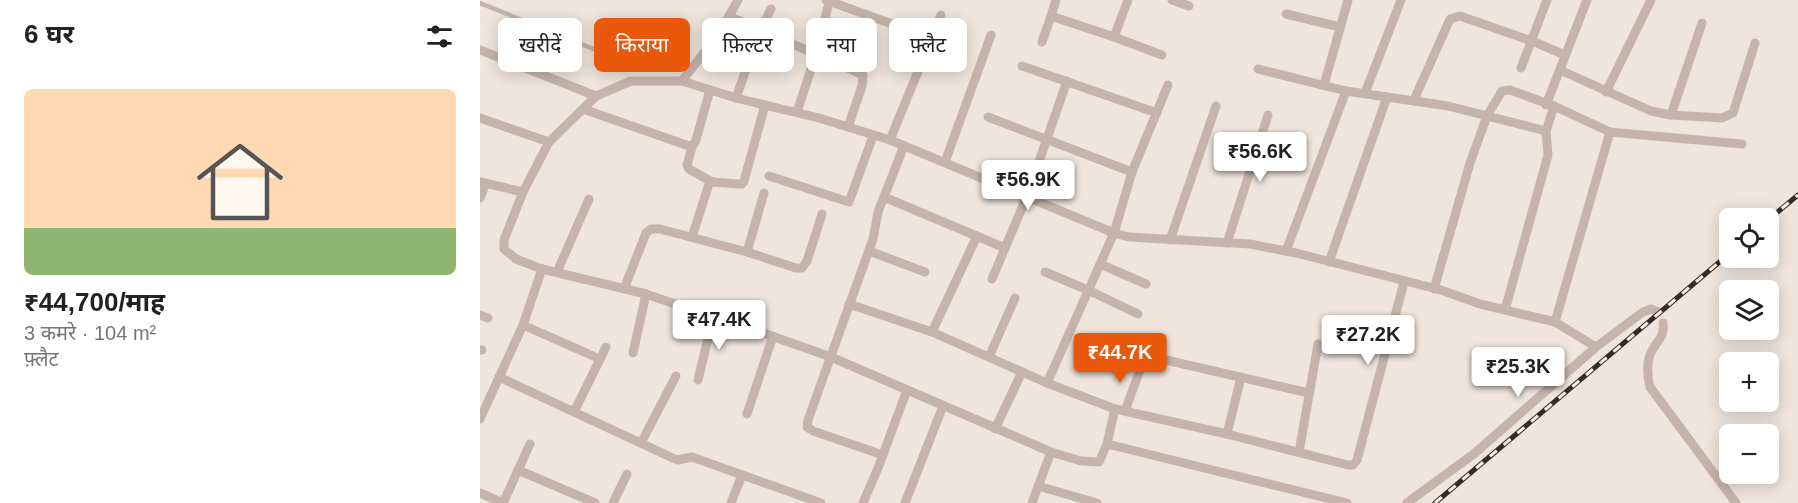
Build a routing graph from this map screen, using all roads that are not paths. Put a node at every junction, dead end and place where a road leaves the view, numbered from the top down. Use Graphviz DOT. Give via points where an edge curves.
graph roads {
  1 [pos="738,0"];
  2 [pos="1056,0"];
  3 [pos="1128,0"];
  4 [pos="1172,0"];
  5 [pos="1348,0"];
  6 [pos="1401,0"];
  7 [pos="1547,0"];
  8 [pos="1587,0"];
  9 [pos="1651,0"];
  10 [pos="828,1"];
  11 [pos="480,3"];
  12 [pos="1189,6"];
  13 [pos="771,9"];
  14 [pos="1286,14"];
  15 [pos="941,15"];
  16 [pos="729,16"];
  17 [pos="1051,16"];
  18 [pos="733,18"];
  19 [pos="766,18"];
  20 [pos="824,18"];
  21 [pos="889,23"];
  22 [pos="1702,23"];
  23 [pos="1340,27"];
  24 [pos="991,35"];
  25 [pos="1114,37"];
  26 [pos="1532,41"];
  27 [pos="1042,42"];
  28 [pos="1755,43"];
  29 [pos="594,49"];
  30 [pos="480,50"];
  31 [pos="1162,55"];
  32 [pos="1566,55"];
  33 [pos="1022,66"];
  34 [pos="1521,68"];
  35 [pos="1258,69"];
  36 [pos="1560,70"];
  37 [pos="745,72"];
  38 [pos="810,72"];
  39 [pos="855,72"];
  40 [pos="682,81"];
  41 [pos="1067,81"];
  42 [pos="1168,85"];
  43 [pos="1324,85"];
  44 [pos="710,90"];
  45 [pos="1346,91"];
  46 [pos="1606,92"];
  47 [pos="1365,93"];
  48 [pos="596,96"];
  49 [pos="1387,97"];
  50 [pos="736,98"];
  51 [pos="1414,100"];
  52 [pos="765,105"];
  53 [pos="1216,106"];
  54 [pos="1550,106"];
  55 [pos="583,109"];
  56 [pos="797,112"];
  57 [pos="1157,113"];
  58 [pos="1268,115"];
  59 [pos="1671,115"];
  60 [pos="1487,116"];
  61 [pos="988,117"];
  62 [pos="480,118"];
  63 [pos="848,127"];
  64 [pos="1546,131"];
  65 [pos="1610,132"];
  66 [pos="873,136"];
  67 [pos="890,140"];
  68 [pos="1047,140"];
  69 [pos="549,142"];
  70 [pos="1742,144"];
  71 [pos="904,146"];
  72 [pos="692,147"];
  73 [pos="945,162"];
  74 [pos="1132,172"];
  75 [pos="769,176"];
  76 [pos="483,182"];
  77 [pos="712,182"];
  78 [pos="523,192"];
  79 [pos="764,193"];
  80 [pos="1027,196"];
  81 [pos="884,197"];
  82 [pos="480,198"];
  83 [pos="589,199"];
  84 [pos="822,214"];
  85 [pos="1114,233"];
  86 [pos="977,236"];
  87 [pos="692,237"];
  88 [pos="1170,240"];
  89 [pos="1227,243"];
  90 [pos="1005,248"];
  91 [pos="869,251"];
  92 [pos="1286,251"];
  93 [pos="747,252"];
  94 [pos="1329,262"];
  95 [pos="1100,264"];
  96 [pos="542,269"];
  97 [pos="557,272"];
  98 [pos="926,272"];
  99 [pos="1045,272"];
  100 [pos="992,279"];
  101 [pos="1404,282"];
  102 [pos="1146,284"];
  103 [pos="624,289"];
  104 [pos="1434,289"];
  105 [pos="1088,290"];
  106 [pos="646,294"];
  107 [pos="1015,298"];
  108 [pos="849,304"];
  109 [pos="1505,310"];
  110 [pos="1658,312"];
  111 [pos="1138,314"];
  112 [pos="712,317"];
  113 [pos="1555,322"];
  114 [pos="1663,323"];
  115 [pos="523,325"];
  116 [pos="932,332"];
  117 [pos="772,336"];
  118 [pos="1318,344"];
  119 [pos="606,346"];
  120 [pos="1596,347"];
  121 [pos="633,353"];
  122 [pos="831,357"];
  123 [pos="989,357"];
  124 [pos="600,359"];
  125 [pos="1022,372"];
  126 [pos="676,376"];
  127 [pos="499,377"];
  128 [pos="1241,377"];
  129 [pos="698,380"];
  130 [pos="1047,383"];
  131 [pos="907,390"];
  132 [pos="1309,393"];
  133 [pos="943,406"];
  134 [pos="1120,410"];
  135 [pos="574,412"];
  136 [pos="747,414"];
  137 [pos="480,419"];
  138 [pos="995,429"];
  139 [pos="1227,434"];
  140 [pos="641,443"];
  141 [pos="530,444"];
  142 [pos="1107,444"];
  143 [pos="1051,452"];
  144 [pos="1299,452"];
  145 [pos="883,455"];
  146 [pos="519,470"];
  147 [pos="627,474"];
  148 [pos="742,475"];
  149 [pos="1038,486"];
  150 [pos="480,493"];
  151 [pos="797,499"];
  152 [pos="503,503"];
  153 [pos="595,503"];
  154 [pos="612,503"];
  155 [pos="731,503"];
  156 [pos="821,503"];
  157 [pos="863,503"];
  158 [pos="905,503"];
  159 [pos="1032,503"];
  160 [pos="1097,503"];
  161 [pos="1347,503"];
  162 [pos="1407,503"];
  163 [pos="1736,503"];
  1 -- 16 [label="street"];
  2 -- 17 [label="street"];
  3 -- 25 [label="street"];
  4 -- 12 [label="street"];
  5 -- 23 [label="street"];
  6 -- 47 [label="street"];
  7 -- 26 [label="street"];
  8 -- 32 [label="street"];
  9 -- 46 [label="street"];
  10 -- 20 [label="street"];
  10 -- 21 [label="street"];
  11 -- 29 [label="lane"];
  13 -- 19 [label="street"];
  14 -- 23 [label="street"];
  15 -- 67 [label="street"];
  16 -- 18 [label="street"];
  16 -- 40 [label="street"];
  17 -- 25 [label="street"];
  17 -- 27 [label="street"];
  22 -- 59 [label="street"];
  23 -- 43 [label="street"];
  24 -- 73 [label="street"];
  25 -- 31 [label="street"];
  26 -- 32 [label="street"];
  26 -- 34 [label="street"];
  26 -- 51 [label="street" via="1460,16 1450,19"];
  28 -- 59 [label="street" via="1733,113 1722,118"];
  30 -- 48 [label="street"];
  32 -- 36 [label="street"];
  33 -- 41 [label="street"];
  35 -- 43 [label="street"];
  36 -- 46 [label="street"];
  36 -- 54 [label="street"];
  37 -- 50 [label="street"];
  38 -- 56 [label="street"];
  39 -- 63 [label="street" via="862,75 862,86"];
  40 -- 44 [label="street"];
  40 -- 48 [label="street" via="631,81"];
  41 -- 57 [label="street"];
  41 -- 68 [label="street"];
  42 -- 57 [label="street"];
  43 -- 45 [label="street"];
  44 -- 50 [label="street"];
  44 -- 72 [label="street"];
  45 -- 47 [label="street"];
  45 -- 92 [label="street"];
  46 -- 59 [label="street"];
  47 -- 49 [label="street"];
  48 -- 55 [label="street"];
  49 -- 51 [label="street"];
  49 -- 94 [label="street"];
  50 -- 52 [label="street"];
  51 -- 60 [label="street"];
  52 -- 56 [label="street"];
  52 -- 77 [label="street" via="744,181"];
  53 -- 88 [label="street"];
  54 -- 60 [label="street" via="1510,90 1502,91"];
  54 -- 64 [label="street"];
  54 -- 65 [label="street"];
  55 -- 69 [label="street"];
  55 -- 72 [label="street"];
  56 -- 63 [label="street"];
  57 -- 74 [label="street"];
  58 -- 89 [label="street"];
  60 -- 64 [label="street"];
  60 -- 104 [label="street"];
  61 -- 68 [label="street"];
  62 -- 69 [label="street"];
  63 -- 66 [label="street"];
  64 -- 109 [label="street" via="1548,155"];
  65 -- 70 [label="street"];
  65 -- 113 [label="street"];
  66 -- 67 [label="street"];
  66 -- 75 [label="street" via="849,202"];
  67 -- 71 [label="street"];
  68 -- 74 [label="street"];
  68 -- 80 [label="street"];
  69 -- 78 [label="street"];
  71 -- 73 [label="street"];
  71 -- 81 [label="street"];
  72 -- 77 [label="street" via="689,169"];
  73 -- 80 [label="street"];
  74 -- 85 [label="street"];
  76 -- 78 [label="street"];
  76 -- 82 [label="street"];
  77 -- 87 [label="street"];
  78 -- 96 [label="street" via="504,249 516,260"];
  79 -- 93 [label="street"];
  80 -- 85 [label="street"];
  80 -- 90 [label="street"];
  81 -- 86 [label="street"];
  81 -- 91 [label="street"];
  83 -- 97 [label="street"];
  84 -- 93 [label="street" via="802,268"];
  85 -- 88 [label="street"];
  85 -- 95 [label="street"];
  86 -- 90 [label="street"];
  86 -- 116 [label="street"];
  87 -- 93 [label="street"];
  87 -- 103 [label="street" via="651,229"];
  88 -- 89 [label="street"];
  89 -- 92 [label="street"];
  90 -- 100 [label="street"];
  91 -- 98 [label="street"];
  91 -- 108 [label="street"];
  92 -- 94 [label="street"];
  94 -- 101 [label="street"];
  95 -- 102 [label="street"];
  95 -- 105 [label="street"];
  96 -- 97 [label="street"];
  96 -- 115 [label="street"];
  97 -- 103 [label="street"];
  99 -- 105 [label="street"];
  101 -- 104 [label="street"];
  101 -- 144 [label="street" via="1353,465"];
  103 -- 106 [label="street"];
  104 -- 109 [label="street"];
  105 -- 111 [label="street"];
  105 -- 130 [label="street"];
  106 -- 112 [label="street"];
  106 -- 121 [label="street"];
  107 -- 123 [label="street"];
  108 -- 116 [label="street"];
  108 -- 122 [label="street"];
  109 -- 113 [label="street"];
  110 -- 120 [label="street" via="1642,312"];
  112 -- 117 [label="street"];
  112 -- 129 [label="street"];
  113 -- 120 [label="street"];
  114 -- 163 [label="street" via="1663,335 1650,355 1650,387"];
  115 -- 124 [label="street"];
  115 -- 127 [label="street"];
  116 -- 123 [label="street"];
  117 -- 122 [label="street"];
  117 -- 136 [label="street"];
  118 -- 132 [label="street"];
  119 -- 124 [label="street"];
  120 -- 162 [label="street" via="1476,453"];
  122 -- 131 [label="street"];
  122 -- 145 [label="street" via="807,427"];
  123 -- 125 [label="street"];
  124 -- 135 [label="street"];
  125 -- 130 [label="street"];
  125 -- 138 [label="street"];
  126 -- 140 [label="street"];
  127 -- 135 [label="street"];
  127 -- 137 [label="street"];
  128 -- 132 [label="street"];
  128 -- 134 [label="street" via="1148,358"];
  128 -- 139 [label="street"];
  130 -- 134 [label="street"];
  131 -- 133 [label="street"];
  131 -- 145 [label="street"];
  132 -- 144 [label="street"];
  133 -- 138 [label="street"];
  133 -- 158 [label="street"];
  134 -- 139 [label="street"];
  134 -- 142 [label="street"];
  135 -- 140 [label="street"];
  138 -- 143 [label="street"];
  139 -- 144 [label="street"];
  140 -- 148 [label="street" via="676,460 692,457"];
  141 -- 146 [label="street"];
  142 -- 143 [label="street" via="1100,462"];
  142 -- 161 [label="street"];
  143 -- 149 [label="street"];
  145 -- 157 [label="street"];
  146 -- 152 [label="street"];
  146 -- 153 [label="street"];
  147 -- 154 [label="street"];
  148 -- 151 [label="street"];
  148 -- 155 [label="street"];
  149 -- 159 [label="street"];
  149 -- 160 [label="street"];
  150 -- 152 [label="street"];
  151 -- 156 [label="street"];
}
